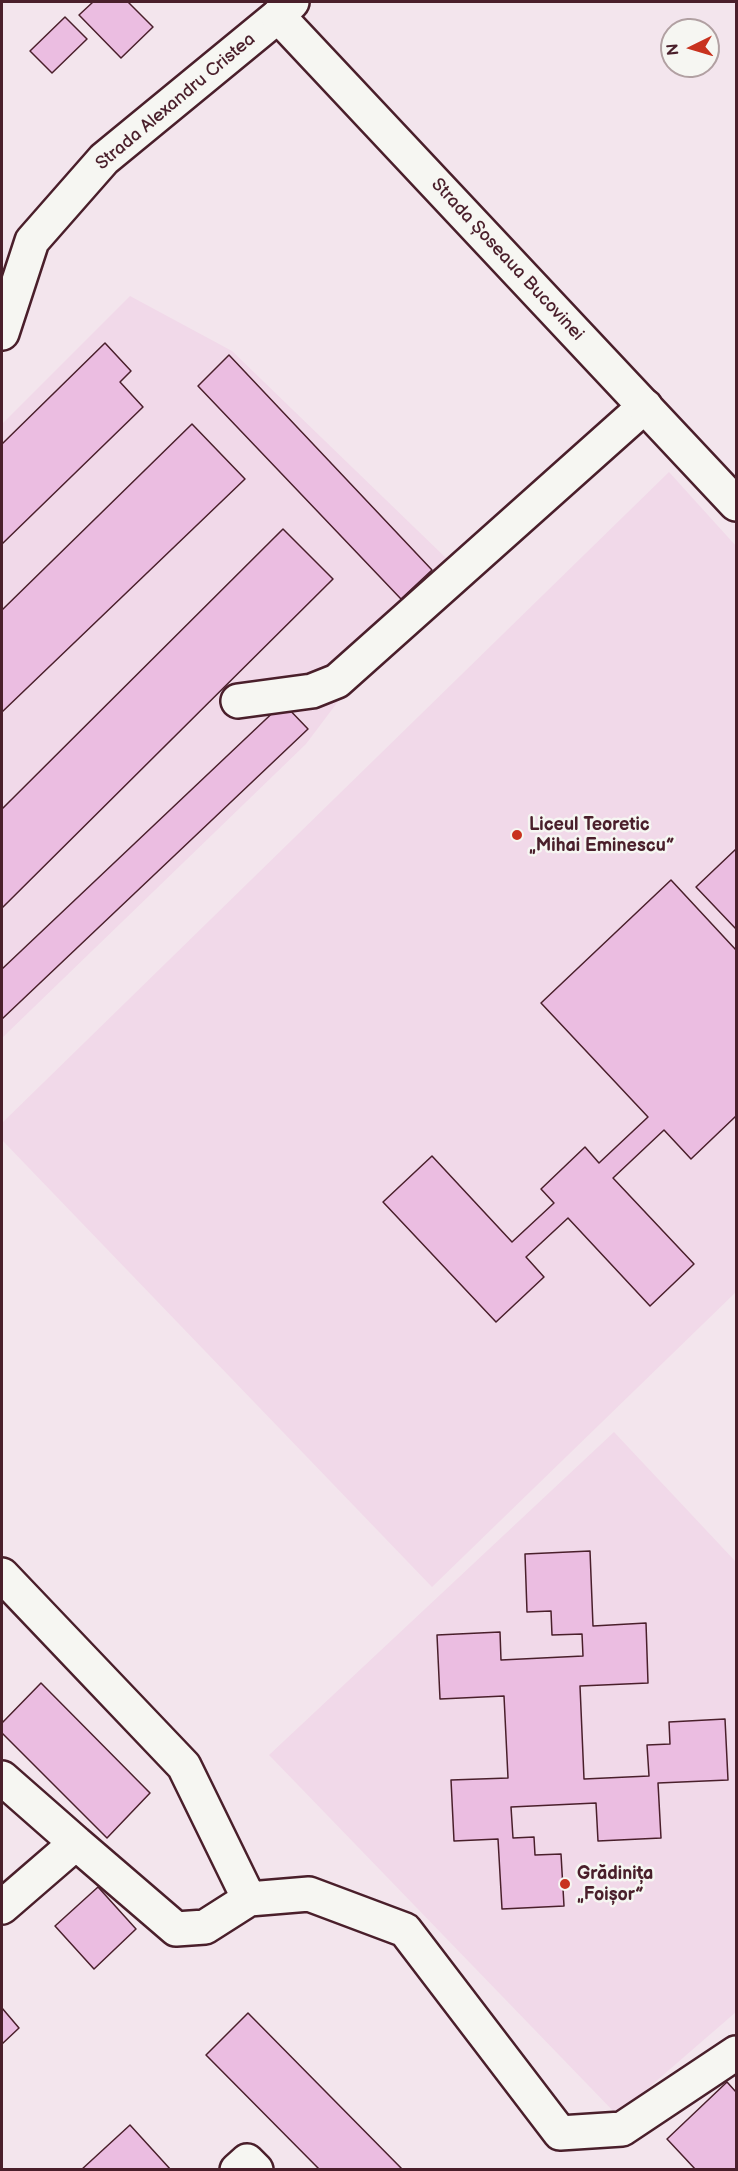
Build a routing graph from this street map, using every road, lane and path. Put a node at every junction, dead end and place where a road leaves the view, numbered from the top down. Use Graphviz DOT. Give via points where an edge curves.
graph roads {
  1 [pos="285,9"];
  2 [pos="2,333"];
  3 [pos="645,406"];
  4 [pos="736,504"];
  5 [pos="238,701"];
  6 [pos="2,1575"];
  7 [pos="2,1778"];
  8 [pos="76,1844"];
  9 [pos="249,1899"];
  10 [pos="2,1907"];
  11 [pos="736,2053"];
  12 [pos="237,2169"];
  13 [pos="256,2169"];
  1 -- 2 [label="main road, Strada Alexandru Cristea" via="104,159 32,241"];
  1 -- 3 [label="main road, Strada Șoseaua Bucovinei"];
  3 -- 4 [label="main road, Strada Șoseaua Bucovinei"];
  3 -- 5 [label="main road" via="337,681 312,691"];
  6 -- 9 [label="main road" via="184,1766"];
  7 -- 8 [label="main road"];
  8 -- 9 [label="main road" via="176,1929 206,1927"];
  8 -- 10 [label="main road"];
  9 -- 11 [label="main road" via="309,1894 405,1930 560,2133 622,2129"];
  12 -- 13 [label="main road" via="247,2161"];
}
